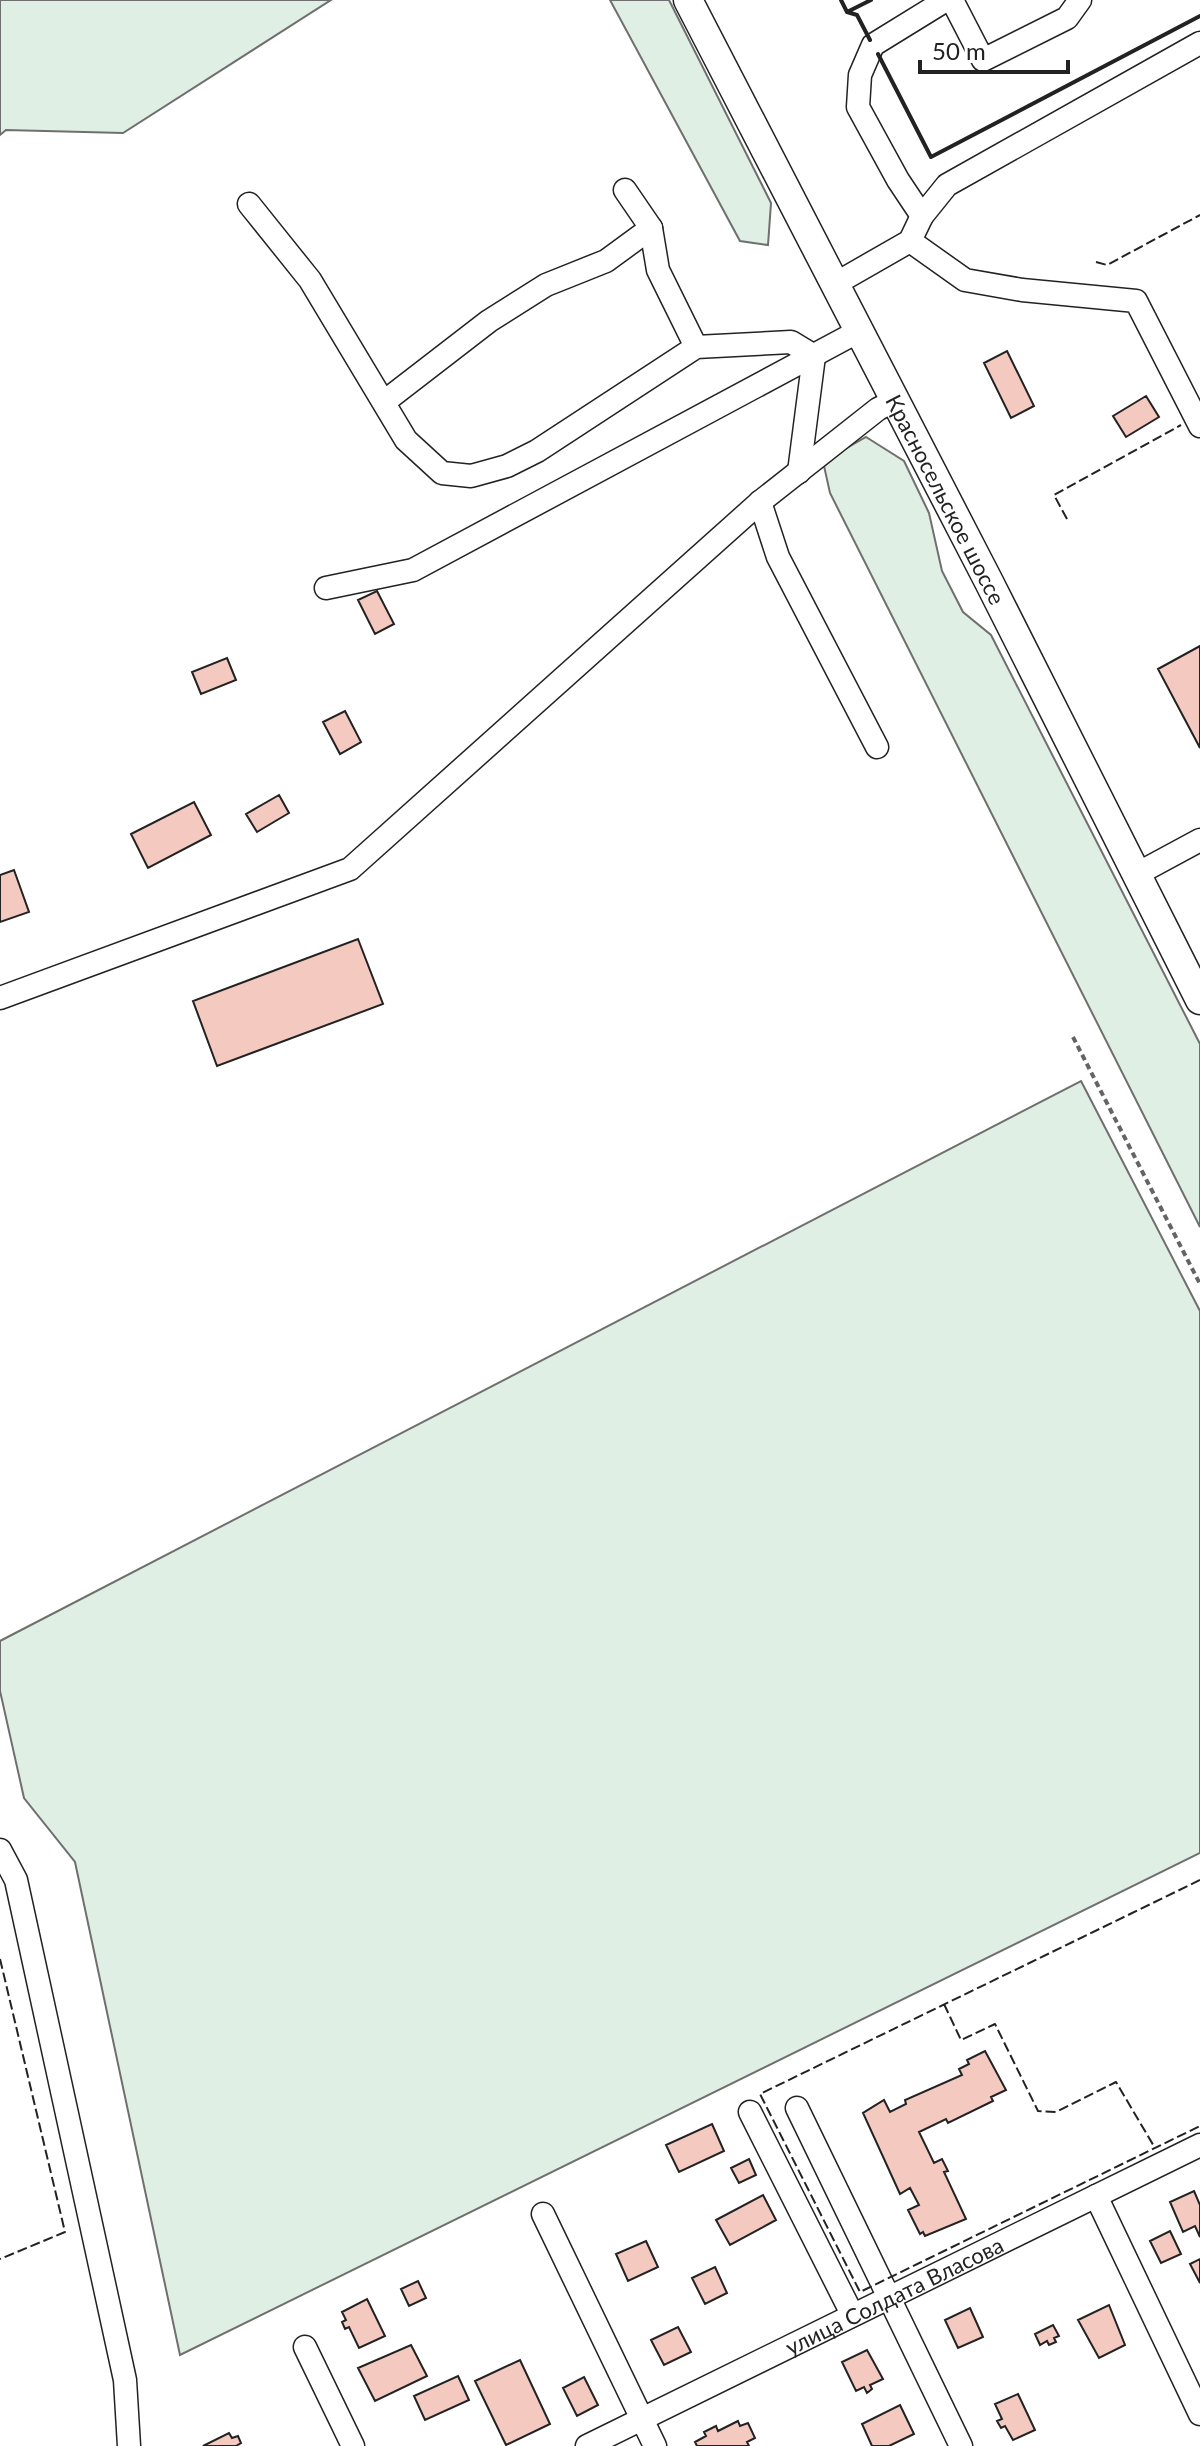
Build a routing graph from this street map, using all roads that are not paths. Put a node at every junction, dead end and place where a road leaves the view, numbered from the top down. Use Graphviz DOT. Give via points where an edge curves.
graph roads {
  1 [pos="949,0"];
  2 [pos="1080,0"];
  3 [pos="696,2"];
  4 [pos="1200,43"];
  5 [pos="625,190"];
  6 [pos="249,204"];
  7 [pos="922,216"];
  8 [pos="651,228"];
  9 [pos="910,241"];
  10 [pos="835,284"];
  11 [pos="859,331"];
  12 [pos="696,347"];
  13 [pos="814,356"];
  14 [pos="894,401"];
  15 [pos="384,402"];
  16 [pos="1200,426"];
  17 [pos="799,472"];
  18 [pos="760,502"];
  19 [pos="326,588"];
  20 [pos="877,747"];
  21 [pos="1200,840"];
  22 [pos="1137,874"];
  23 [pos="0,998"];
  24 [pos="1200,1000"];
  25 [pos="1,1850"];
  26 [pos="797,2108"];
  27 [pos="750,2112"];
  28 [pos="1200,2145"];
  29 [pos="1096,2196"];
  30 [pos="543,2214"];
  31 [pos="889,2296"];
  32 [pos="852,2314"];
  33 [pos="305,2347"];
  34 [pos="1200,2414"];
  35 [pos="642,2419"];
  36 [pos="129,2446"];
  37 [pos="353,2446"];
  38 [pos="587,2446"];
  39 [pos="655,2446"];
  40 [pos="961,2446"];
  1 -- 2 [label="street" via="983,60 1067,18"];
  1 -- 7 [label="street" via="873,45 860,75 858,107"];
  3 -- 10 [label="main road, Красносельское шоссе"];
  4 -- 7 [label="street" via="947,185"];
  5 -- 8 [label="street"];
  6 -- 15 [label="street" via="310,280"];
  7 -- 9 [label="street"];
  8 -- 12 [label="street" via="658,270"];
  8 -- 15 [label="street" via="606,261 546,285 489,321"];
  9 -- 10 [label="street"];
  9 -- 16 [label="street" via="965,280 1136,301"];
  10 -- 11 [label="main road, Красносельское шоссе"];
  11 -- 13 [label="street"];
  11 -- 14 [label="main road, Красносельское шоссе"];
  12 -- 13 [label="street" via="791,342"];
  12 -- 15 [label="street" via="537,451 471,476 442,473 426,461 406,440"];
  13 -- 17 [label="street"];
  13 -- 19 [label="street" via="413,570"];
  14 -- 17 [label="street"];
  14 -- 22 [label="main road, Красносельское шоссе"];
  17 -- 18 [label="street"];
  18 -- 20 [label="street" via="778,557"];
  18 -- 23 [label="street" via="350,869"];
  21 -- 22 [label="street"];
  22 -- 24 [label="main road, Красносельское шоссе"];
  25 -- 36 [label="street" via="16,1880 125,2380"];
  26 -- 31 [label="street"];
  27 -- 32 [label="street"];
  28 -- 29 [label="street, улица Солдата Власова"];
  29 -- 31 [label="street, улица Солдата Власова"];
  29 -- 34 [label="street"];
  30 -- 35 [label="street"];
  31 -- 32 [label="street, улица Солдата Власова"];
  31 -- 40 [label="street"];
  32 -- 35 [label="street, улица Солдата Власова"];
  33 -- 37 [label="street"];
  35 -- 38 [label="street, улица Солдата Власова"];
  35 -- 39 [label="street"];
}
